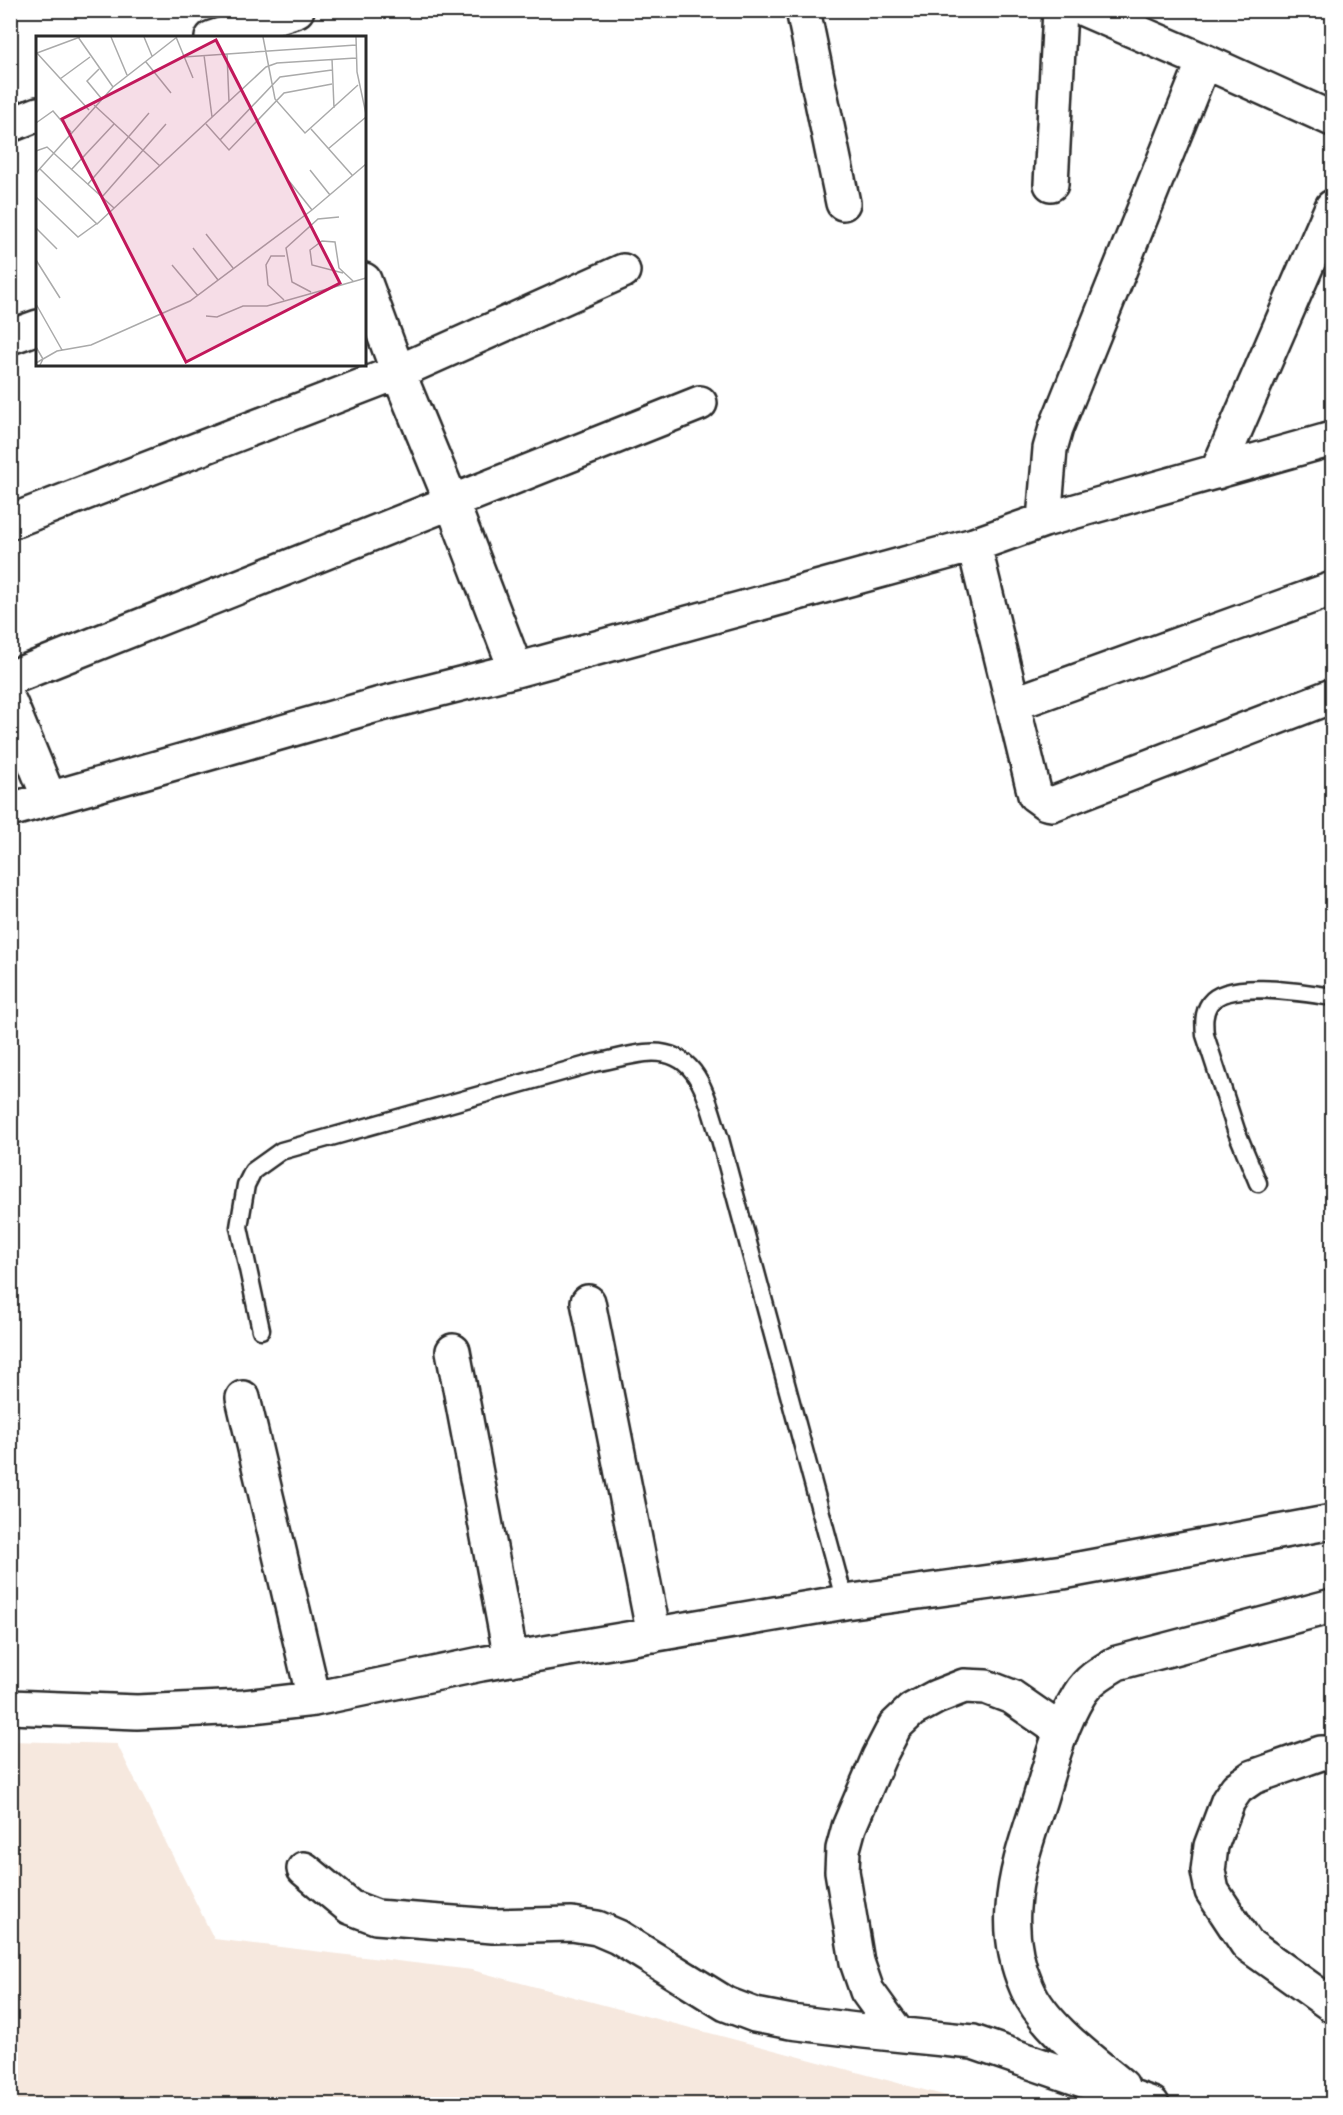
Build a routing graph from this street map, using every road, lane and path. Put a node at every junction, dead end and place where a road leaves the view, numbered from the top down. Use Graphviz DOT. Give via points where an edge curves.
graph roads {
  1 [pos="803,10"];
  2 [pos="1060,10"];
  3 [pos="1086,10"];
  4 [pos="280,23"];
  5 [pos="212,28"];
  6 [pos="1204,61"];
  7 [pos="1332,119"];
  8 [pos="1051,184"];
  9 [pos="843,203"];
  10 [pos="1332,207"];
  11 [pos="623,271"];
  12 [pos="366,285"];
  13 [pos="36,328"];
  14 [pos="10,337"];
  15 [pos="398,372"];
  16 [pos="700,403"];
  17 [pos="1332,439"];
  18 [pos="1217,472"];
  19 [pos="452,503"];
  20 [pos="1044,520"];
  21 [pos="10,522"];
  22 [pos="974,544"];
  23 [pos="1332,589"];
  24 [pos="516,670"];
  25 [pos="10,678"];
  26 [pos="1332,696"];
  27 [pos="10,703"];
  28 [pos="1012,704"];
  29 [pos="49,798"];
  30 [pos="10,810"];
  31 [pos="1332,997"];
  32 [pos="1258,1184"];
  33 [pos="588,1302"];
  34 [pos="261,1330"];
  35 [pos="453,1351"];
  36 [pos="243,1398"];
  37 [pos="1332,1522"];
  38 [pos="845,1602"];
  39 [pos="1332,1606"];
  40 [pos="654,1635"];
  41 [pos="511,1659"];
  42 [pos="314,1699"];
  43 [pos="10,1707"];
  44 [pos="1061,1731"];
  45 [pos="1332,1753"];
  46 [pos="304,1869"];
  47 [pos="1332,2005"];
  48 [pos="898,2034"];
  49 [pos="1146,2102"];
  1 -- 9 [label="street"];
  2 -- 8 [label="street"];
  3 -- 6 [label="street"];
  4 -- 5 [label="street"];
  6 -- 7 [label="street"];
  6 -- 20 [label="street" via="1056,428 1050,449"];
  10 -- 18 [label="street"];
  11 -- 15 [label="street"];
  12 -- 15 [label="street"];
  13 -- 14 [label="street"];
  15 -- 19 [label="street"];
  15 -- 21 [label="street"];
  16 -- 19 [label="street"];
  17 -- 18 [label="street"];
  18 -- 20 [label="street"];
  19 -- 24 [label="street"];
  19 -- 25 [label="street"];
  20 -- 22 [label="street"];
  22 -- 24 [label="street"];
  22 -- 28 [label="street"];
  23 -- 28 [label="street"];
  24 -- 29 [label="street"];
  26 -- 28 [label="street" via="1052,804 1035,795"];
  27 -- 29 [label="street"];
  29 -- 30 [label="street"];
  31 -- 32 [label="lane" via="1270,990 1227,991 1206,1010 1205,1035"];
  33 -- 40 [label="street"];
  34 -- 38 [label="lane" via="239,1227 246,1185 253,1171 281,1151 594,1063 646,1053 666,1053 681,1059 692,1067 702,1085 720,1139"];
  35 -- 41 [label="street"];
  36 -- 42 [label="street"];
  37 -- 38 [label="street" via="1063,1572"];
  38 -- 40 [label="street"];
  39 -- 44 [label="street" via="1117,1663 1092,1679"];
  40 -- 41 [label="street"];
  41 -- 42 [label="street"];
  42 -- 43 [label="street" via="137,1712"];
  44 -- 48 [label="street" via="1012,1697 986,1687 964,1686 912,1710 895,1726 849,1827 842,1871 857,1962 867,1991"];
  44 -- 49 [label="street" via="1023,1854 1013,1906 1019,1967 1028,1991 1048,2019 1085,2055"];
  45 -- 47 [label="street" via="1321,1753 1253,1778 1237,1788 1211,1846 1208,1871 1212,1891 1247,1944"];
  46 -- 48 [label="street" via="350,1907 376,1917 493,1926 572,1924 597,1928 726,2004 755,2015"];
  48 -- 49 [label="street" via="973,2042"];
}
